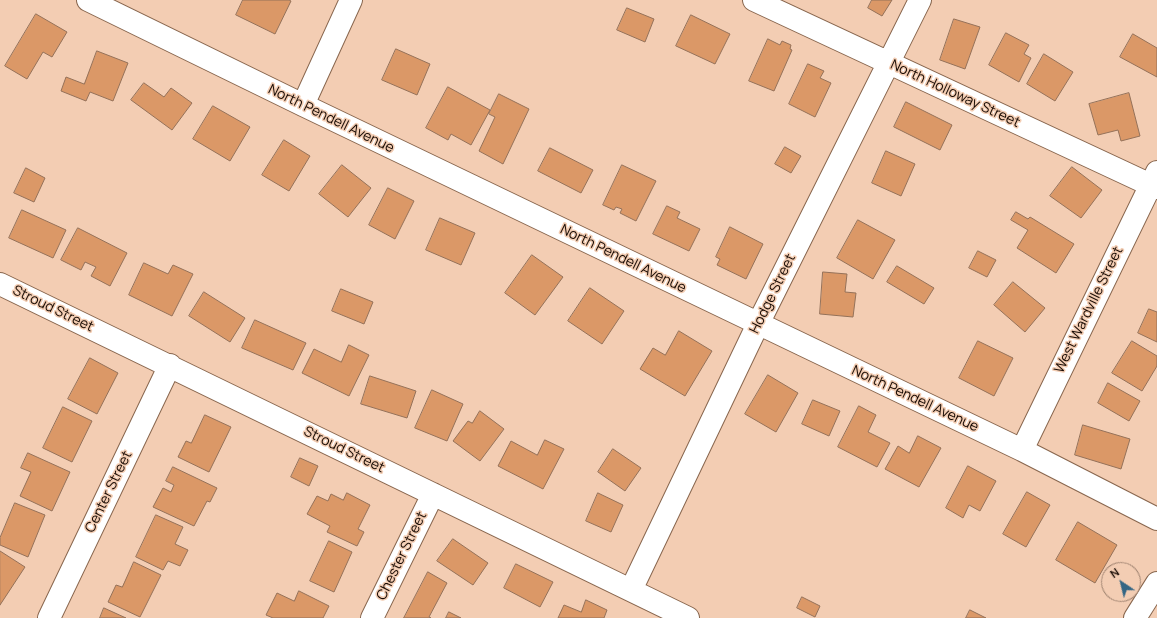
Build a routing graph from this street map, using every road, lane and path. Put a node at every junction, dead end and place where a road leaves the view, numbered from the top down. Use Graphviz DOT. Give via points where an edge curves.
graph roads {
  1 [pos="88,0"];
  2 [pos="352,0"];
  3 [pos="754,0"];
  4 [pos="920,0"];
  5 [pos="888,63"];
  6 [pos="303,105"];
  7 [pos="1155,181"];
  8 [pos="0,284"];
  9 [pos="758,324"];
  10 [pos="170,365"];
  11 [pos="1022,450"];
  12 [pos="433,494"];
  13 [pos="1157,519"];
  14 [pos="1157,583"];
  15 [pos="631,590"];
  16 [pos="49,618"];
  17 [pos="372,618"];
  18 [pos="688,618"];
  19 [pos="1135,618"];
  1 -- 6 [label="street, North Pendell Avenue"];
  2 -- 6 [label="street"];
  3 -- 5 [label="street, North Holloway Street"];
  4 -- 5 [label="street, Hodge Street"];
  5 -- 7 [label="street, North Holloway Street"];
  5 -- 9 [label="street, Hodge Street"];
  6 -- 9 [label="street, North Pendell Avenue"];
  7 -- 11 [label="street, West Wardville Street"];
  8 -- 10 [label="street, Stroud Street"];
  9 -- 11 [label="street, North Pendell Avenue"];
  9 -- 15 [label="street, Hodge Street"];
  10 -- 12 [label="street, Stroud Street"];
  10 -- 16 [label="street, Center Street"];
  11 -- 13 [label="street, North Pendell Avenue"];
  12 -- 15 [label="street, Stroud Street"];
  12 -- 17 [label="street, Chester Street"];
  14 -- 19 [label="street"];
  15 -- 18 [label="street, Stroud Street"];
}
